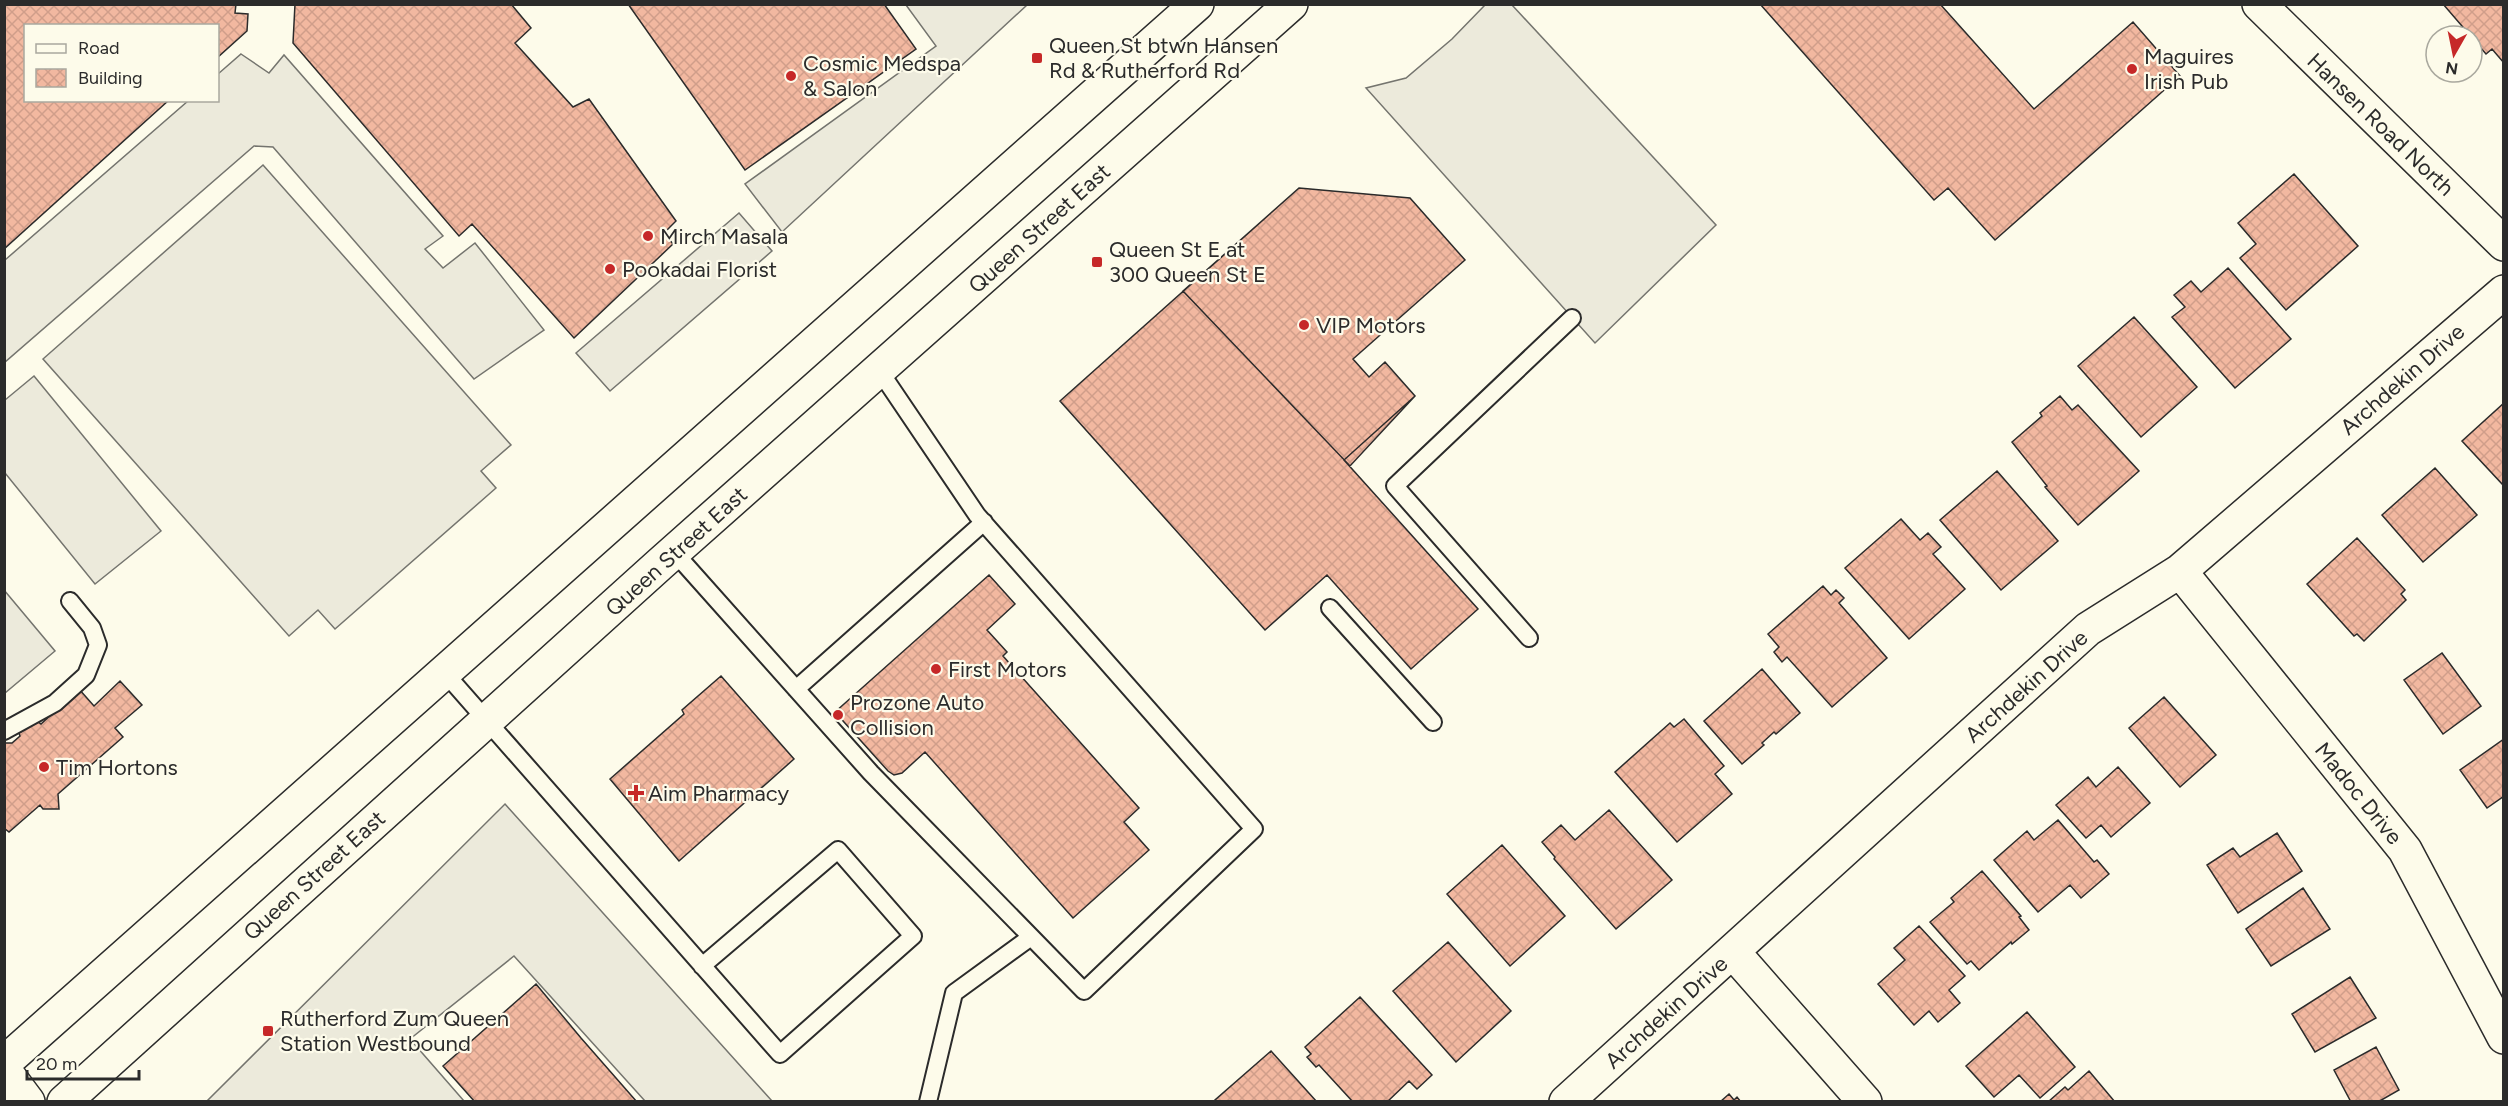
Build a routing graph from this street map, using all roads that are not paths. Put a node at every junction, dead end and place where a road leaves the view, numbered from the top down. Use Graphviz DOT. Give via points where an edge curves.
graph roads {
  1 [pos="1197,4"];
  2 [pos="1291,4"];
  3 [pos="2259,4"];
  4 [pos="2504,244"];
  5 [pos="2504,292"];
  6 [pos="1572,318"];
  7 [pos="879,370"];
  8 [pos="984,522"];
  9 [pos="674,552"];
  10 [pos="2180,571"];
  11 [pos="70,601"];
  12 [pos="1330,608"];
  13 [pos="1529,638"];
  14 [pos="444,672"];
  15 [pos="796,689"];
  16 [pos="486,720"];
  17 [pos="1433,722"];
  18 [pos="4,731"];
  19 [pos="1031,937"];
  20 [pos="1733,952"];
  21 [pos="702,966"];
  22 [pos="2504,1037"];
  23 [pos="4,1063"];
  24 [pos="4,1070"];
  25 [pos="28,1101"];
  26 [pos="64,1101"];
  27 [pos="928,1101"];
  28 [pos="1566,1101"];
  29 [pos="1865,1101"];
  1 -- 14 [label="main road"];
  2 -- 7 [label="main road, Queen Street East"];
  3 -- 4 [label="main road, Hansen Road North"];
  5 -- 10 [label="main road, Archdekin Drive"];
  6 -- 13 [label="lane" via="1395,486"];
  7 -- 8 [label="lane"];
  7 -- 9 [label="main road, Queen Street East"];
  8 -- 15 [label="lane"];
  8 -- 19 [label="lane" via="1254,829 1084,991"];
  9 -- 15 [label="lane"];
  9 -- 16 [label="main road, Queen Street East"];
  10 -- 20 [label="main road, Archdekin Drive" via="2088,629"];
  10 -- 22 [label="main road, Madoc Drive" via="2405,850"];
  11 -- 18 [label="lane" via="92,628 98,645 87,675 55,703"];
  12 -- 17 [label="lane"];
  14 -- 16 [label="lane"];
  14 -- 23 [label="main road"];
  15 -- 19 [label="lane" via="871,773"];
  16 -- 21 [label="lane"];
  16 -- 26 [label="main road, Queen Street East"];
  19 -- 27 [label="lane" via="954,993"];
  20 -- 28 [label="main road, Archdekin Drive"];
  20 -- 29 [label="main road"];
  21 -- 21 [label="lane" via="780,1054 913,936 838,850"];
  24 -- 25 [label="main road"];
}
